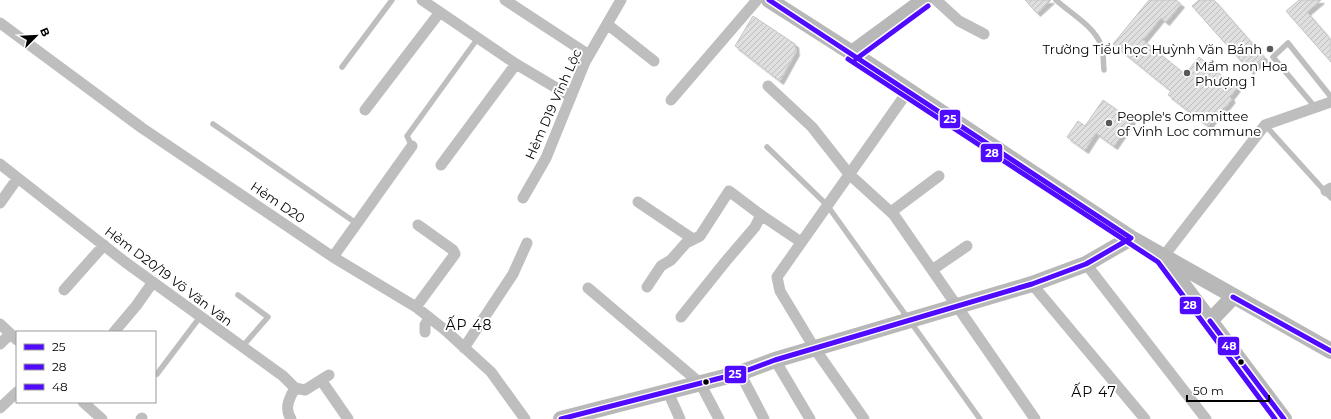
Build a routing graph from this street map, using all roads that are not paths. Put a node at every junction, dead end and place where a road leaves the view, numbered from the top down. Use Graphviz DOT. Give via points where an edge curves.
graph roads {
  1 [pos="392,0"];
  2 [pos="422,0"];
  3 [pos="505,0"];
  4 [pos="621,0"];
  5 [pos="757,0"];
  6 [pos="769,0"];
  7 [pos="924,0"];
  8 [pos="936,0"];
  9 [pos="1056,0"];
  10 [pos="440,12"];
  11 [pos="0,23"];
  12 [pos="607,24"];
  13 [pos="984,34"];
  14 [pos="478,38"];
  15 [pos="852,52"];
  16 [pos="589,55"];
  17 [pos="654,61"];
  18 [pos="516,64"];
  19 [pos="342,67"];
  20 [pos="1104,70"];
  21 [pos="768,86"];
  22 [pos="908,91"];
  23 [pos="570,96"];
  24 [pos="1331,97"];
  25 [pos="671,100"];
  26 [pos="1331,102"];
  27 [pos="1315,107"];
  28 [pos="365,110"];
  29 [pos="213,124"];
  30 [pos="1265,125"];
  31 [pos="412,146"];
  32 [pos="767,147"];
  33 [pos="0,164"];
  34 [pos="441,165"];
  35 [pos="849,174"];
  36 [pos="939,176"];
  37 [pos="17,179"];
  38 [pos="1329,192"];
  39 [pos="523,198"];
  40 [pos="638,202"];
  41 [pos="0,203"];
  42 [pos="827,204"];
  43 [pos="891,212"];
  44 [pos="761,215"];
  45 [pos="356,222"];
  46 [pos="418,225"];
  47 [pos="1131,238"];
  48 [pos="693,240"];
  49 [pos="801,242"];
  50 [pos="527,243"];
  51 [pos="104,245"];
  52 [pos="967,246"];
  53 [pos="333,256"];
  54 [pos="1163,257"];
  55 [pos="1086,264"];
  56 [pos="932,270"];
  57 [pos="153,282"];
  58 [pos="1032,284"];
  59 [pos="647,287"];
  60 [pos="588,288"];
  61 [pos="64,290"];
  62 [pos="238,295"];
  63 [pos="1233,297"];
  64 [pos="956,306"];
  65 [pos="416,307"];
  66 [pos="682,317"];
  67 [pos="200,318"];
  68 [pos="910,320"];
  69 [pos="1210,321"];
  70 [pos="0,324"];
  71 [pos="115,331"];
  72 [pos="14,337"];
  73 [pos="0,344"];
  74 [pos="242,348"];
  75 [pos="464,348"];
  76 [pos="815,349"];
  77 [pos="1331,351"];
  78 [pos="775,360"];
  79 [pos="740,373"];
  80 [pos="157,374"];
  81 [pos="700,383"];
  82 [pos="295,388"];
  83 [pos="668,392"];
  84 [pos="16,393"];
  85 [pos="84,403"];
  86 [pos="0,408"];
  87 [pos="572,418"];
  88 [pos="102,419"];
  89 [pos="291,419"];
  90 [pos="348,419"];
  91 [pos="525,419"];
  92 [pos="680,419"];
  93 [pos="719,419"];
  94 [pos="764,419"];
  95 [pos="810,419"];
  96 [pos="864,419"];
  97 [pos="980,419"];
  98 [pos="1036,419"];
  99 [pos="1145,419"];
  100 [pos="1206,419"];
  101 [pos="1284,419"];
  1 -- 19 [label="lane"];
  2 -- 10 [label="street"];
  3 -- 16 [label="street"];
  4 -- 12 [label="street, Hẻm D19 Vĩnh Lộc"];
  5 -- 25 [label="street"];
  6 -- 15 [label="main road"];
  7 -- 15 [label="main road"];
  8 -- 13 [label="street" via="959,22"];
  9 -- 20 [label="lane" via="1092,29 1102,46"];
  10 -- 14 [label="street"];
  10 -- 28 [label="street"];
  11 -- 53 [label="street, Hẻm D20" via="142,128"];
  12 -- 16 [label="street, Hẻm D19 Vĩnh Lộc"];
  12 -- 17 [label="street"];
  14 -- 18 [label="street"];
  14 -- 31 [label="lane" via="407,136"];
  15 -- 22 [label="main road"];
  16 -- 23 [label="street, Hẻm D19 Vĩnh Lộc"];
  18 -- 23 [label="street"];
  18 -- 34 [label="street"];
  21 -- 35 [label="street" via="812,127"];
  22 -- 35 [label="street"];
  22 -- 47 [label="main road"];
  23 -- 39 [label="street, Hẻm D19 Vĩnh Lộc" via="546,158"];
  24 -- 27 [label="lane" via="1288,43 1273,57"];
  26 -- 27 [label="street"];
  27 -- 30 [label="street"];
  29 -- 45 [label="lane"];
  30 -- 38 [label="lane"];
  30 -- 54 [label="street"];
  31 -- 45 [label="street"];
  32 -- 42 [label="lane"];
  33 -- 37 [label="street, Hẻm D20/19 Võ Văn Vân"];
  35 -- 42 [label="street"];
  35 -- 43 [label="street"];
  36 -- 43 [label="street"];
  37 -- 41 [label="street"];
  37 -- 51 [label="street, Hẻm D20/19 Võ Văn Vân"];
  40 -- 48 [label="street"];
  42 -- 49 [label="street"];
  42 -- 68 [label="lane"];
  43 -- 56 [label="street"];
  44 -- 48 [label="street" via="729,191 700,236"];
  44 -- 49 [label="street"];
  44 -- 66 [label="street" via="755,227"];
  45 -- 53 [label="street"];
  46 -- 65 [label="street" via="455,254"];
  47 -- 54 [label="main road"];
  47 -- 55 [label="main road"];
  48 -- 59 [label="street" via="686,243 671,260 661,266"];
  49 -- 76 [label="street" via="777,277 780,291"];
  50 -- 75 [label="street" via="513,274"];
  51 -- 57 [label="street, Hẻm D20/19 Võ Văn Vân"];
  51 -- 61 [label="street"];
  52 -- 56 [label="street"];
  53 -- 65 [label="street, Hẻm D20"];
  54 -- 63 [label="main road"];
  54 -- 69 [label="main road"];
  55 -- 58 [label="main road"];
  55 -- 100 [label="street"];
  56 -- 64 [label="street"];
  57 -- 67 [label="street, Hẻm D20/19 Võ Văn Vân"];
  57 -- 71 [label="street"];
  58 -- 64 [label="main road"];
  58 -- 99 [label="street"];
  60 -- 81 [label="street"];
  62 -- 74 [label="lane" via="268,316"];
  63 -- 69 [label="main road"];
  63 -- 77 [label="main road"];
  64 -- 68 [label="main road"];
  64 -- 98 [label="street"];
  65 -- 75 [label="street, Hẻm D20" via="426,325 445,330"];
  67 -- 74 [label="street, Hẻm D20/19 Võ Văn Vân"];
  67 -- 80 [label="lane"];
  68 -- 76 [label="main road"];
  68 -- 97 [label="lane"];
  69 -- 101 [label="main road"];
  70 -- 72 [label="street"];
  72 -- 73 [label="street"];
  74 -- 82 [label="street, Hẻm D20/19 Võ Văn Vân" via="283,376"];
  75 -- 91 [label="street, Hẻm D20" via="491,372"];
  76 -- 78 [label="main road"];
  76 -- 96 [label="street"];
  78 -- 79 [label="main road"];
  78 -- 95 [label="street"];
  79 -- 81 [label="main road"];
  79 -- 94 [label="street"];
  81 -- 83 [label="main road"];
  81 -- 93 [label="street"];
  82 -- 89 [label="street" via="287,405 287,413"];
  82 -- 90 [label="street" via="305,390 325,378"];
  83 -- 87 [label="main road"];
  83 -- 92 [label="street"];
  84 -- 86 [label="street"];
  85 -- 88 [label="street"];
}
